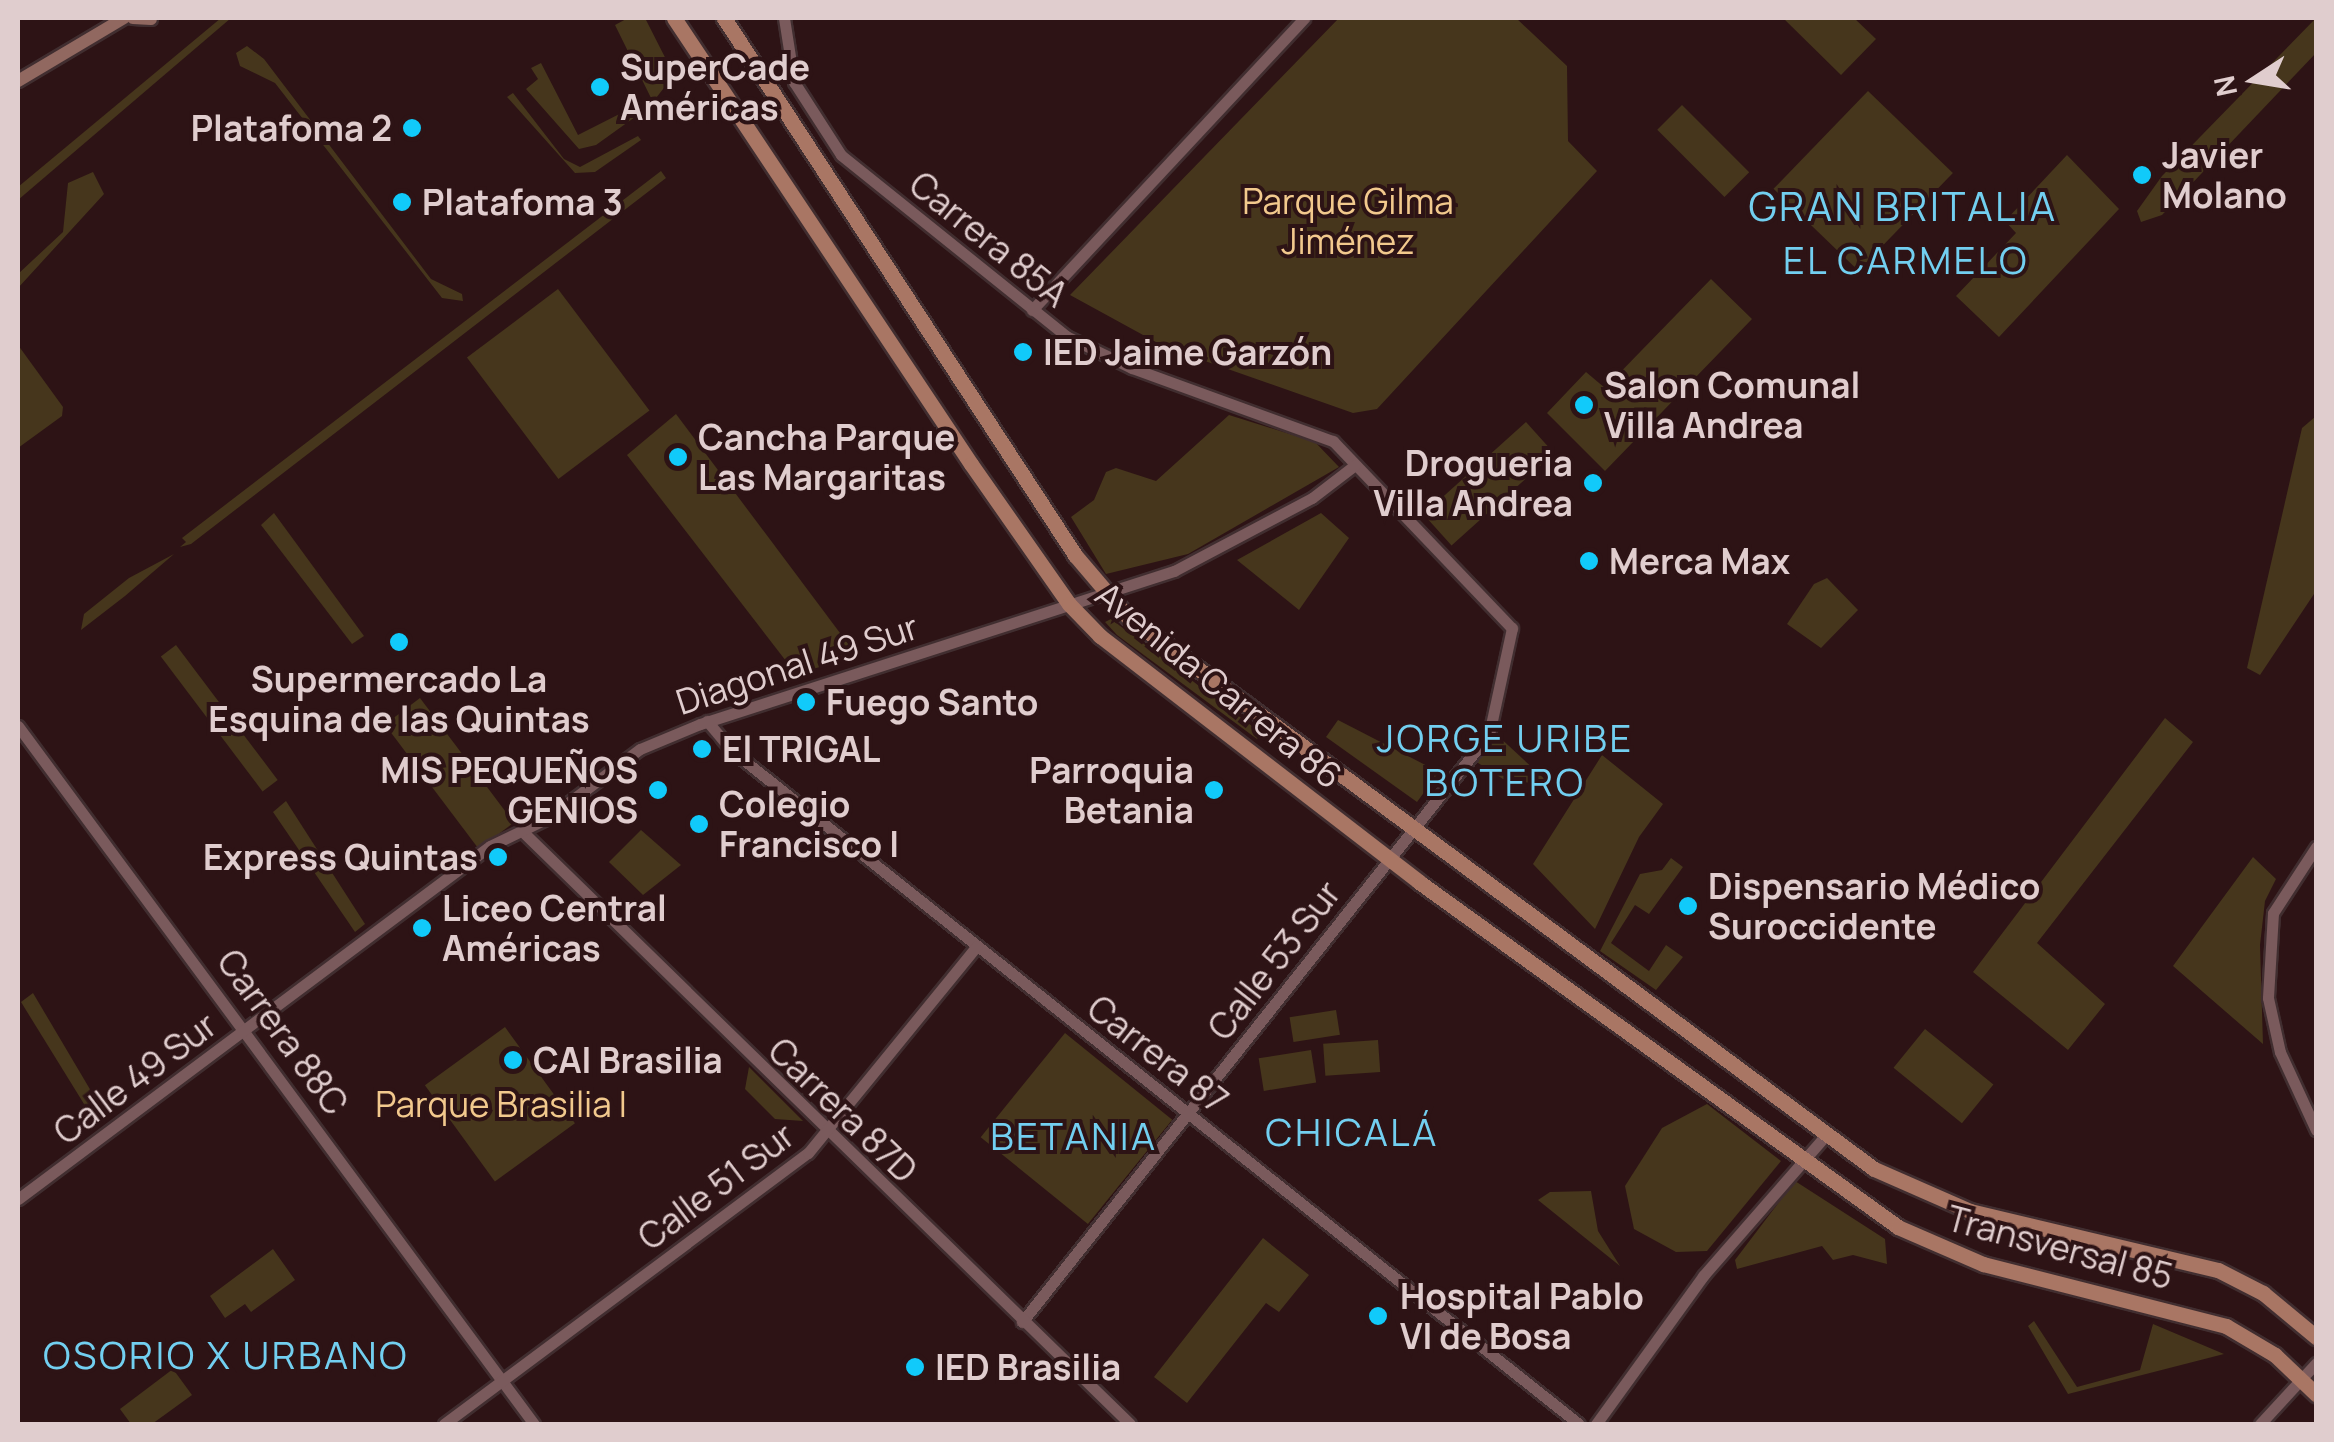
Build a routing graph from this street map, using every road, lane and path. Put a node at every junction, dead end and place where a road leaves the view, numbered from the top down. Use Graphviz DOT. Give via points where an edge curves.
graph roads {
  1 [pos="124,18"];
  2 [pos="133,18"];
  3 [pos="674,18"];
  4 [pos="724,18"];
  5 [pos="784,18"];
  6 [pos="798,18"];
  7 [pos="1304,18"];
  8 [pos="151,19"];
  9 [pos="786,32"];
  10 [pos="18,82"];
  11 [pos="1032,310"];
  12 [pos="1355,465"];
  13 [pos="1103,594"];
  14 [pos="1069,604"];
  15 [pos="707,721"];
  16 [pos="18,726"];
  17 [pos="1494,726"];
  18 [pos="1413,828"];
  19 [pos="522,831"];
  20 [pos="2316,847"];
  21 [pos="477,856"];
  22 [pos="1389,859"];
  23 [pos="977,946"];
  24 [pos="247,1029"];
  25 [pos="1188,1113"];
  26 [pos="2316,1130"];
  27 [pos="826,1134"];
  28 [pos="1826,1134"];
  29 [pos="1803,1162"];
  30 [pos="18,1199"];
  31 [pos="1022,1322"];
  32 [pos="2316,1337"];
  33 [pos="2316,1363"];
  34 [pos="501,1380"];
  35 [pos="2304,1380"];
  36 [pos="2316,1394"];
  37 [pos="444,1424"];
  38 [pos="534,1424"];
  39 [pos="1130,1424"];
  40 [pos="1580,1424"];
  41 [pos="1596,1424"];
  42 [pos="2260,1424"];
  1 -- 10 [label="main road"];
  2 -- 8 [label="main road"];
  3 -- 14 [label="main road, Avenida Carrera 86"];
  4 -- 13 [label="main road, Avenida Carrera 86"];
  5 -- 9 [label="street, Carrera 85A"];
  6 -- 9 [label="street"];
  7 -- 11 [label="street"];
  9 -- 11 [label="street, Carrera 85A" via="794,82 826,138"];
  11 -- 12 [label="street, Carrera 85A" via="1121,364 1324,436"];
  12 -- 13 [label="street, Diagonal 49 Sur" via="1312,498 1209,556"];
  12 -- 17 [label="street, Carrera 85A" via="1510,624"];
  13 -- 14 [label="street, Diagonal 49 Sur"];
  13 -- 18 [label="main road, Avenida Carrera 86"];
  14 -- 15 [label="street, Diagonal 49 Sur"];
  14 -- 22 [label="main road, Avenida Carrera 86" via="1116,650"];
  15 -- 19 [label="street, Diagonal 49 Sur" via="640,749"];
  15 -- 23 [label="street, Carrera 87" via="731,750"];
  16 -- 24 [label="street, Carrera 88C"];
  17 -- 18 [label="street, Calle 53 Sur"];
  18 -- 22 [label="street, Calle 53 Sur"];
  18 -- 28 [label="main road, Avenida Carrera 86"];
  19 -- 21 [label="street, Diagonal 49 Sur"];
  19 -- 27 [label="street, Carrera 87D"];
  20 -- 26 [label="street" via="2273,913 2268,998 2280,1052"];
  21 -- 24 [label="street, Calle 49 Sur"];
  22 -- 25 [label="street, Calle 53 Sur"];
  22 -- 29 [label="main road, Avenida Carrera 86"];
  23 -- 25 [label="street, Carrera 87"];
  23 -- 27 [label="street, Calle 51 Sur"];
  24 -- 30 [label="street, Calle 49 Sur"];
  24 -- 34 [label="street, Carrera 88C"];
  25 -- 31 [label="street, Calle 53 Sur"];
  25 -- 40 [label="street, Carrera 87"];
  27 -- 31 [label="street, Carrera 87D"];
  27 -- 34 [label="street, Calle 51 Sur" via="790,1168"];
  28 -- 29 [label="street"];
  28 -- 32 [label="main road, Transversal 85" via="1874,1169 1944,1203 2218,1270 2263,1294"];
  29 -- 35 [label="main road, Transversal 85" via="1932,1246 2226,1326"];
  29 -- 41 [label="street" via="1703,1276"];
  31 -- 39 [label="street, Carrera 87D"];
  33 -- 35 [label="street"];
  34 -- 37 [label="street, Calle 51 Sur"];
  34 -- 38 [label="street, Carrera 88C"];
  35 -- 36 [label="main road, Transversal 85"];
  35 -- 42 [label="street"];
}
